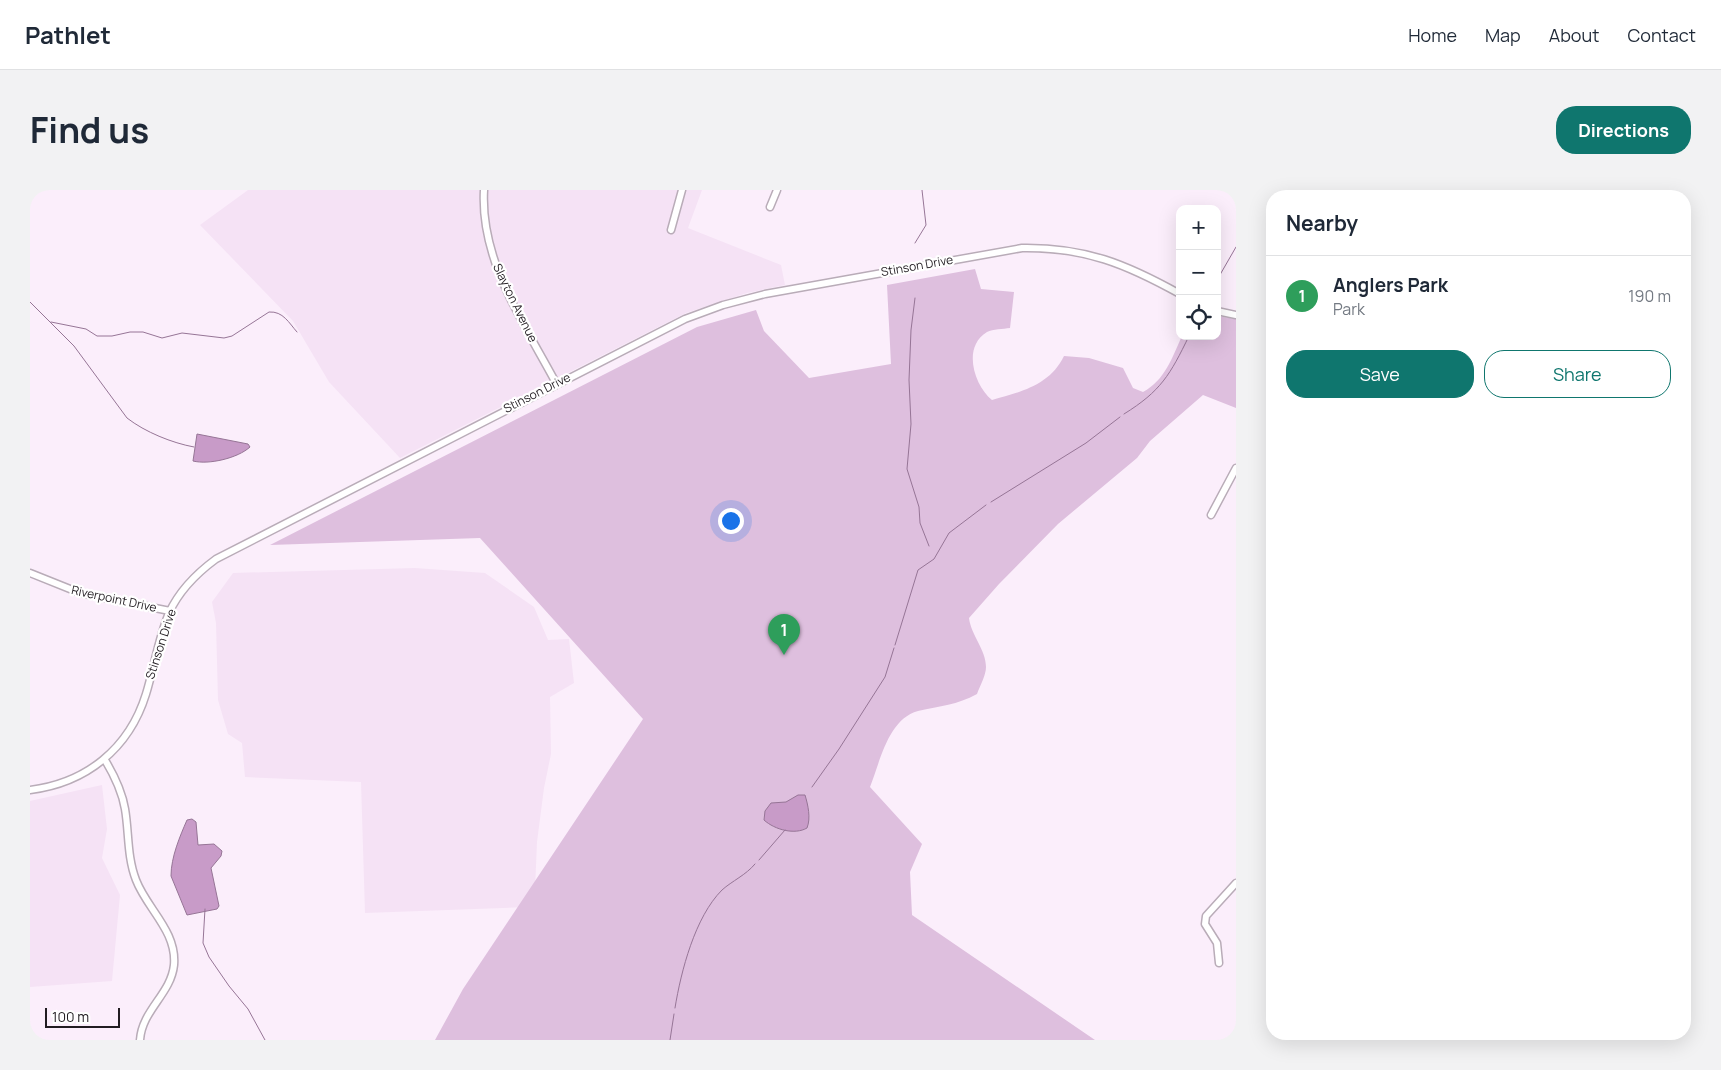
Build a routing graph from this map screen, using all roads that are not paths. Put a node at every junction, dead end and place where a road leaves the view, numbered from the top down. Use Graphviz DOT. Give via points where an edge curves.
graph roads {
  1 [pos="484,190"];
  2 [pos="682,190"];
  3 [pos="777,190"];
  4 [pos="770,206"];
  5 [pos="671,230"];
  6 [pos="1176,292"];
  7 [pos="1221,312"];
  8 [pos="1236,315"];
  9 [pos="556,383"];
  10 [pos="1236,468"];
  11 [pos="1211,515"];
  12 [pos="30,572"];
  13 [pos="170,611"];
  14 [pos="105,760"];
  15 [pos="30,790"];
  16 [pos="1236,883"];
  17 [pos="1219,963"];
  18 [pos="140,1040"];
  1 -- 9 [label="street, Slayton Avenue" via="485,227 494,261"];
  2 -- 5 [label="street"];
  3 -- 4 [label="street"];
  6 -- 9 [label="street, Stinson Drive" via="1126,266 1094,255 1044,248 1006,250 765,294 723,305 658,331"];
  7 -- 8 [label="street"];
  9 -- 13 [label="street, Stinson Drive" via="224,554 189,583"];
  10 -- 11 [label="street"];
  12 -- 13 [label="street, Riverpoint Drive" via="80,593"];
  13 -- 14 [label="street, Stinson Drive" via="140,711 130,731"];
  14 -- 15 [label="street, Stinson Drive" via="67,782"];
  14 -- 18 [label="street" via="122,796 136,882 163,924 173,950 171,978 145,1018"];
  16 -- 17 [label="street" via="1206,916 1205,924 1217,943"];
}
